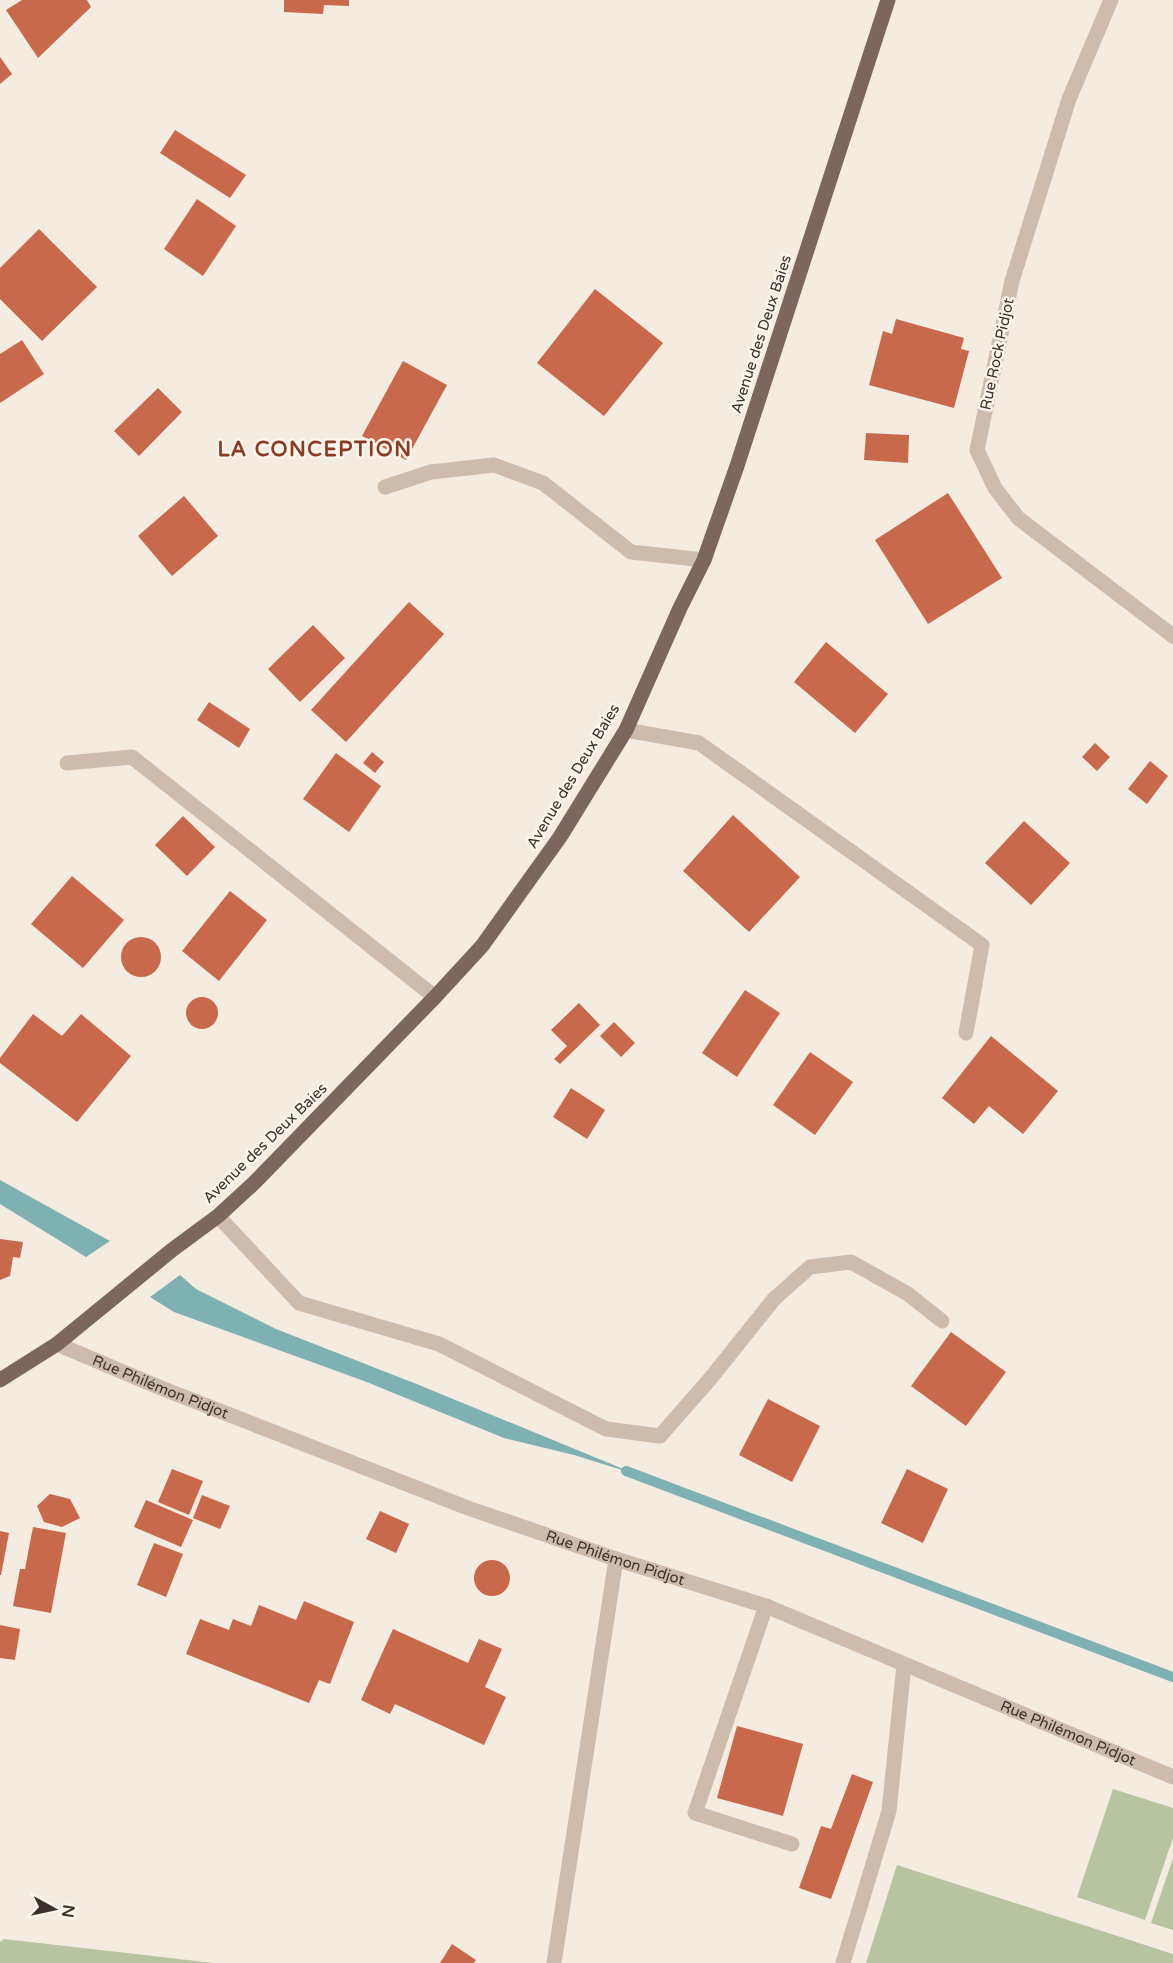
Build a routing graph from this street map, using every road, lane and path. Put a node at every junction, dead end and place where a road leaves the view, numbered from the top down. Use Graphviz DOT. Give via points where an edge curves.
graph roads {
  1 [pos="888,0"];
  2 [pos="1111,0"];
  3 [pos="385,487"];
  4 [pos="704,560"];
  5 [pos="1173,636"];
  6 [pos="626,730"];
  7 [pos="67,763"];
  8 [pos="435,997"];
  9 [pos="966,1033"];
  10 [pos="218,1216"];
  11 [pos="942,1322"];
  12 [pos="57,1344"];
  13 [pos="0,1380"];
  14 [pos="616,1559"];
  15 [pos="766,1606"];
  16 [pos="904,1665"];
  17 [pos="1173,1777"];
  18 [pos="792,1844"];
  19 [pos="554,1963"];
  20 [pos="843,1963"];
  1 -- 4 [label="main road, Avenue des Deux Baies"];
  2 -- 5 [label="street, Rue Rock Pidjot" via="1069,99 1012,281 977,450 995,488 1018,518"];
  3 -- 4 [label="street" via="431,472 494,465 543,483 632,552"];
  4 -- 6 [label="main road, Avenue des Deux Baies"];
  6 -- 8 [label="main road, Avenue des Deux Baies" via="560,837 482,946"];
  6 -- 9 [label="street" via="699,743 982,945"];
  7 -- 8 [label="street" via="132,757"];
  8 -- 10 [label="main road, Avenue des Deux Baies"];
  10 -- 11 [label="street" via="299,1304 439,1344 606,1429 660,1436 774,1299 810,1267 851,1262 908,1294"];
  10 -- 12 [label="main road, Avenue des Deux Baies"];
  12 -- 13 [label="main road, Avenue des Deux Baies"];
  12 -- 14 [label="street, Rue Philémon Pidjot" via="468,1508"];
  14 -- 15 [label="street, Rue Philémon Pidjot"];
  14 -- 19 [label="street"];
  15 -- 16 [label="street, Rue Philémon Pidjot"];
  15 -- 18 [label="street" via="695,1813"];
  16 -- 17 [label="street, Rue Philémon Pidjot"];
  16 -- 20 [label="street" via="889,1811"];
}
